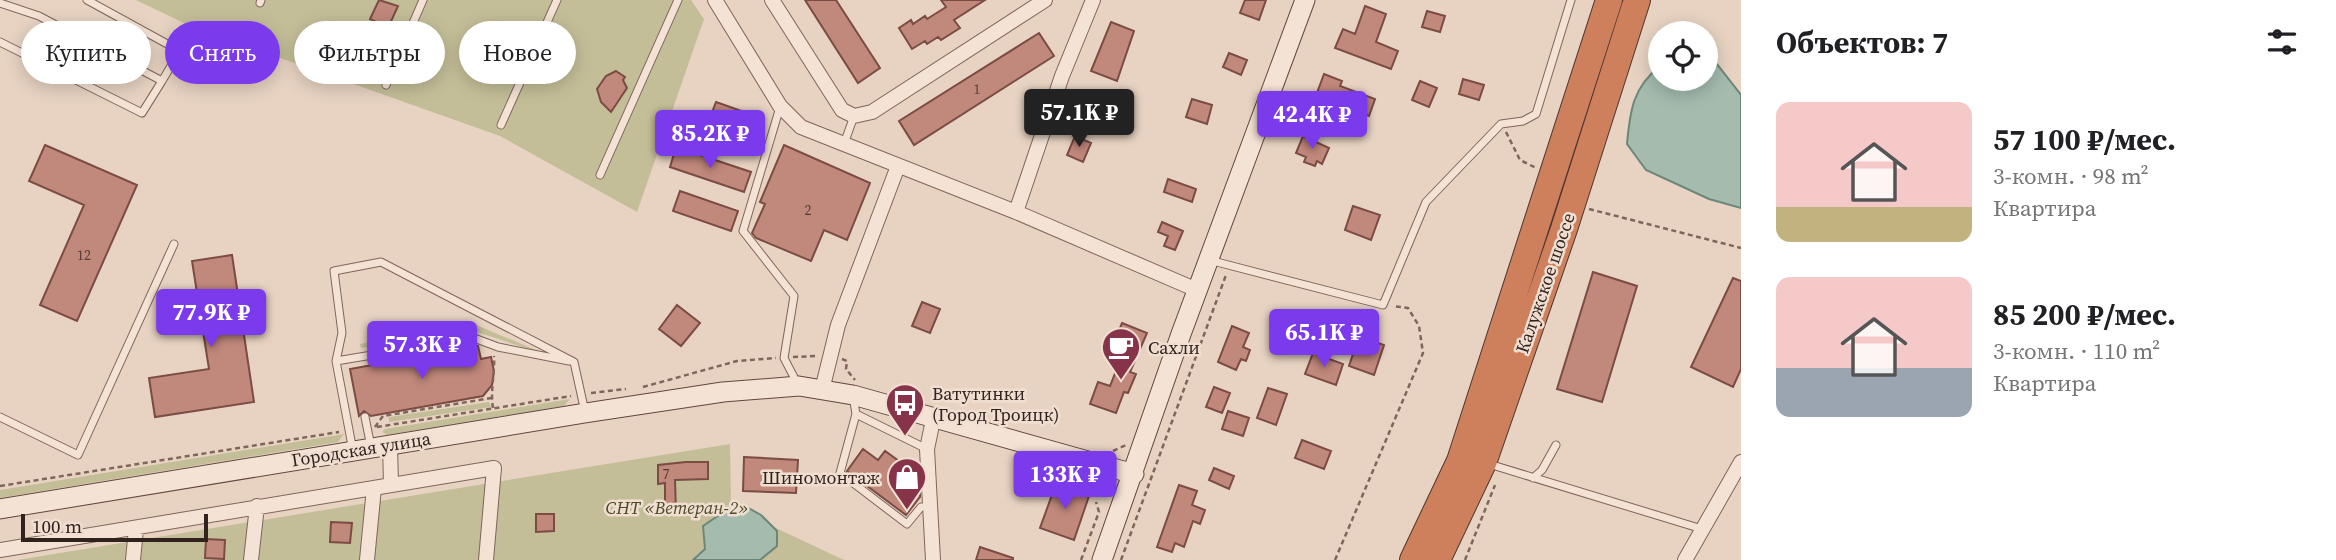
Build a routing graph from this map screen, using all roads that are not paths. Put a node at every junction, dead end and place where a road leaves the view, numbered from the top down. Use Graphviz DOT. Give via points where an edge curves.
graph roads {
  1 [pos="87,0"];
  2 [pos="423,0"];
  3 [pos="557,0"];
  4 [pos="678,0"];
  5 [pos="715,0"];
  6 [pos="772,0"];
  7 [pos="1045,0"];
  8 [pos="1093,0"];
  9 [pos="1305,0"];
  10 [pos="1571,0"];
  11 [pos="1609,0"];
  12 [pos="1637,0"];
  13 [pos="0,3"];
  14 [pos="0,42"];
  15 [pos="162,81"];
  16 [pos="386,85"];
  17 [pos="780,106"];
  18 [pos="854,116"];
  19 [pos="501,125"];
  20 [pos="844,144"];
  21 [pos="898,166"];
  22 [pos="600,175"];
  23 [pos="1016,212"];
  24 [pos="174,244"];
  25 [pos="1208,260"];
  26 [pos="1197,290"];
  27 [pos="336,360"];
  28 [pos="574,362"];
  29 [pos="799,386"];
  30 [pos="822,390"];
  31 [pos="583,404"];
  32 [pos="854,404"];
  33 [pos="0,417"];
  34 [pos="366,417"];
  35 [pos="933,420"];
  36 [pos="381,439"];
  37 [pos="1556,444"];
  38 [pos="927,449"];
  39 [pos="1741,462"];
  40 [pos="1483,463"];
  41 [pos="1134,474"];
  42 [pos="1533,478"];
  43 [pos="390,485"];
  44 [pos="374,488"];
  45 [pos="257,506"];
  46 [pos="929,507"];
  47 [pos="0,509"];
  48 [pos="136,529"];
  49 [pos="1702,529"];
  50 [pos="0,550"];
  51 [pos="16,553"];
  52 [pos="132,560"];
  53 [pos="251,560"];
  54 [pos="367,560"];
  55 [pos="486,560"];
  56 [pos="933,560"];
  57 [pos="1102,560"];
  58 [pos="1413,560"];
  59 [pos="1437,560"];
  60 [pos="1685,560"];
  1 -- 15 [label="lane" via="180,51"];
  2 -- 16 [label="lane"];
  3 -- 19 [label="lane"];
  4 -- 22 [label="lane"];
  5 -- 17 [label="street"];
  6 -- 18 [label="street" via="842,110"];
  7 -- 18 [label="street" via="872,112"];
  8 -- 23 [label="street"];
  9 -- 25 [label="main road"];
  10 -- 25 [label="lane" via="1536,114 1501,124 1426,202 1383,305"];
  11 -- 58 [label="highway, Калужское шоссе" via="1460,461"];
  12 -- 40 [label="highway, Калужское шоссе"];
  13 -- 15 [label="lane" via="39,16"];
  14 -- 15 [label="lane" via="142,113"];
  17 -- 20 [label="street" via="801,127"];
  17 -- 29 [label="lane" via="743,231 794,296 784,358"];
  18 -- 20 [label="lane"];
  20 -- 21 [label="street"];
  21 -- 23 [label="street"];
  21 -- 30 [label="street" via="838,326"];
  23 -- 26 [label="street"];
  24 -- 33 [label="lane" via="78,455"];
  25 -- 26 [label="main road"];
  26 -- 41 [label="main road"];
  27 -- 28 [label="lane" via="474,338"];
  27 -- 28 [label="lane" via="342,333 334,271 381,262"];
  27 -- 36 [label="lane" via="350,430"];
  28 -- 31 [label="lane"];
  29 -- 30 [label="main road, Городская улица"];
  29 -- 31 [label="main road, Городская улица"];
  30 -- 32 [label="main road, Городская улица"];
  31 -- 36 [label="main road, Городская улица"];
  32 -- 35 [label="main road, Городская улица"];
  32 -- 38 [label="lane"];
  32 -- 46 [label="lane" via="840,473 907,524 921,507"];
  34 -- 36 [label="lane"];
  35 -- 38 [label="street"];
  35 -- 41 [label="main road, Городская улица"];
  36 -- 43 [label="street"];
  36 -- 47 [label="main road, Городская улица"];
  37 -- 42 [label="lane"];
  38 -- 46 [label="street"];
  39 -- 49 [label="street"];
  40 -- 42 [label="lane"];
  40 -- 59 [label="highway, Калужское шоссе"];
  41 -- 57 [label="main road"];
  42 -- 49 [label="lane"];
  43 -- 44 [label="street"];
  43 -- 55 [label="street" via="494,468"];
  44 -- 45 [label="street"];
  44 -- 54 [label="street"];
  45 -- 48 [label="street"];
  45 -- 53 [label="street"];
  46 -- 56 [label="street"];
  48 -- 51 [label="street"];
  48 -- 52 [label="street"];
  49 -- 60 [label="street"];
  50 -- 51 [label="street"];
}
